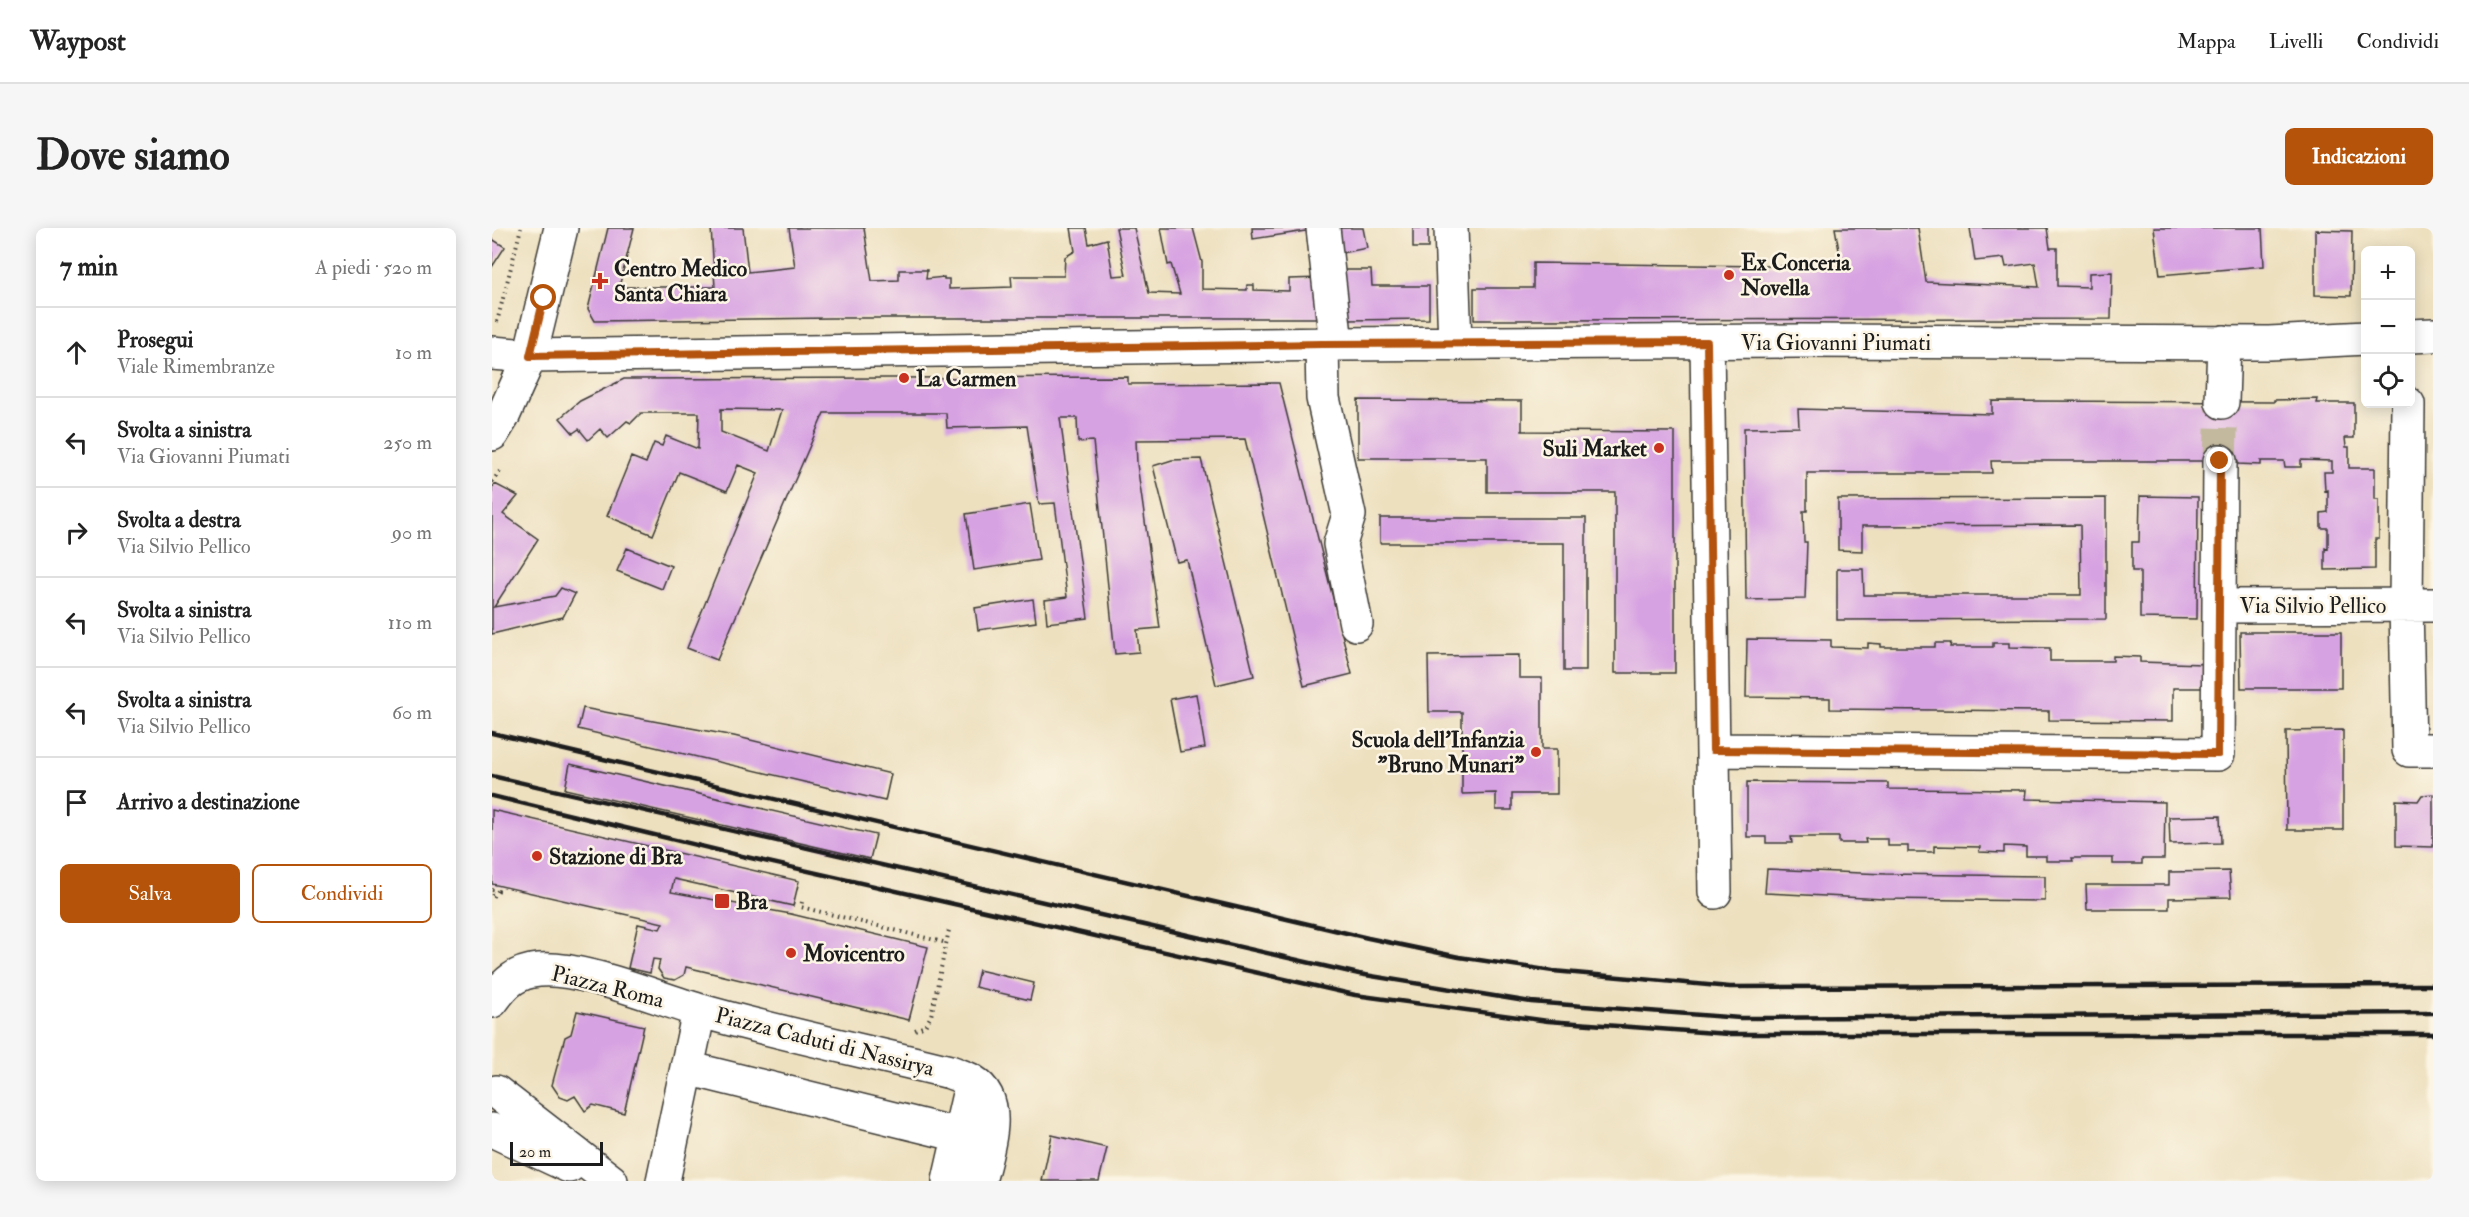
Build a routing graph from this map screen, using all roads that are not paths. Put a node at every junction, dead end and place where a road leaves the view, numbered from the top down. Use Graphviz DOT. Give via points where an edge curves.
graph roads {
  1 [pos="561,228"];
  2 [pos="1323,228"];
  3 [pos="1451,228"];
  4 [pos="2433,335"];
  5 [pos="2415,336"];
  6 [pos="2361,338"];
  7 [pos="494,339"];
  8 [pos="1707,342"];
  9 [pos="2224,342"];
  10 [pos="1329,344"];
  11 [pos="1455,344"];
  12 [pos="530,356"];
  13 [pos="2222,402"];
  14 [pos="2408,408"];
  15 [pos="492,434"];
  16 [pos="2220,461"];
  17 [pos="2420,604"];
  18 [pos="2219,606"];
  19 [pos="1356,624"];
  20 [pos="1713,750"];
  21 [pos="2433,750"];
  22 [pos="1715,892"];
  23 [pos="492,1001"];
  24 [pos="699,1011"];
  25 [pos="687,1068"];
  26 [pos="972,1081"];
  27 [pos="493,1096"];
  28 [pos="492,1130"];
  29 [pos="959,1135"];
  30 [pos="663,1180"];
  31 [pos="600,1181"];
  32 [pos="611,1181"];
  33 [pos="949,1181"];
  34 [pos="979,1181"];
  1 -- 12 [label="street"];
  2 -- 10 [label="street"];
  3 -- 11 [label="street"];
  4 -- 5 [label="street"];
  6 -- 9 [label="street, Via Giovanni Piumati"];
  7 -- 12 [label="street, Via Giovanni Piumati"];
  8 -- 9 [label="street, Via Giovanni Piumati"];
  8 -- 11 [label="street, Via Giovanni Piumati"];
  8 -- 20 [label="street"];
  9 -- 13 [label="street"];
  10 -- 11 [label="street, Via Giovanni Piumati"];
  10 -- 12 [label="street, Via Giovanni Piumati"];
  10 -- 19 [label="street" via="1323,398 1349,515 1340,544"];
  12 -- 15 [label="street"];
  14 -- 17 [label="street, Via Silvio Pellico"];
  16 -- 18 [label="street, Via Silvio Pellico"];
  17 -- 18 [label="street, Via Silvio Pellico"];
  17 -- 21 [label="street, Via Silvio Pellico" via="2409,750"];
  18 -- 20 [label="street, Via Silvio Pellico" via="2218,754"];
  20 -- 22 [label="street"];
  23 -- 24 [label="street, Piazza Roma" via="506,982 540,970 570,972"];
  24 -- 25 [label="street, Piazza Caduti di Nassirya"];
  24 -- 26 [label="street, Piazza Caduti di Nassirya" via="950,1072"];
  25 -- 29 [label="street"];
  25 -- 30 [label="street, Piazza Caduti di Nassirya"];
  26 -- 29 [label="street"];
  26 -- 34 [label="street" via="990,1106 989,1141"];
  27 -- 32 [label="street"];
  28 -- 31 [label="street"];
  29 -- 33 [label="street"];
}
